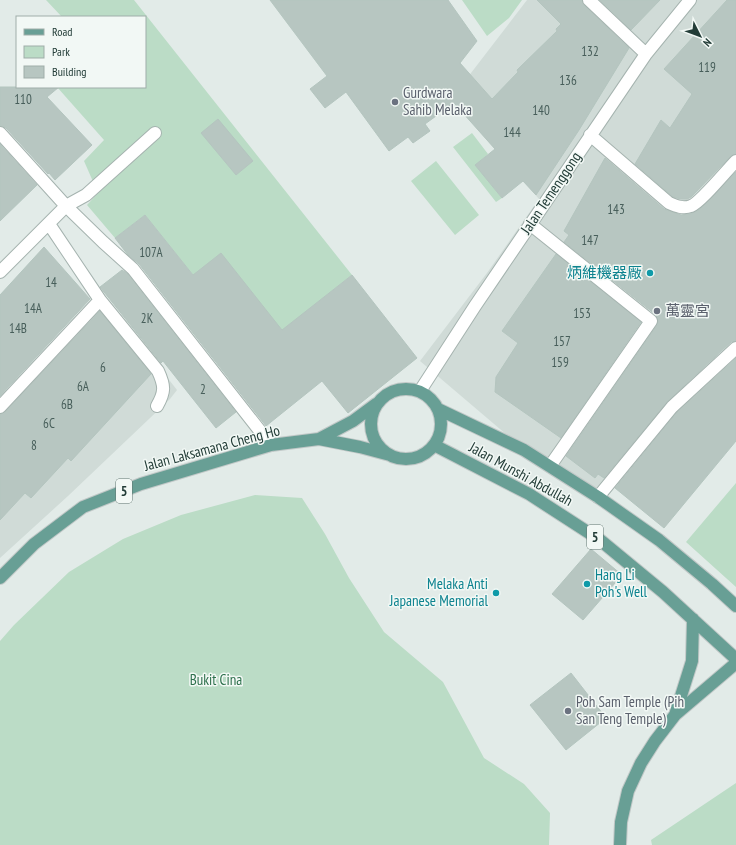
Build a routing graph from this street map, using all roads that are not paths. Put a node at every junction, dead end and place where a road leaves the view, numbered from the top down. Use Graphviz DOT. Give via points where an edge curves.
graph roads {
  1 [pos="589,0"];
  2 [pos="690,0"];
  3 [pos="646,54"];
  4 [pos="155,132"];
  5 [pos="0,133"];
  6 [pos="590,135"];
  7 [pos="736,161"];
  8 [pos="66,206"];
  9 [pos="49,224"];
  10 [pos="530,224"];
  11 [pos="0,272"];
  12 [pos="100,300"];
  13 [pos="736,348"];
  14 [pos="420,391"];
  15 [pos="378,403"];
  16 [pos="157,406"];
  17 [pos="0,407"];
  18 [pos="438,409"];
  19 [pos="319,439"];
  20 [pos="271,445"];
  21 [pos="434,445"];
  22 [pos="390,455"];
  23 [pos="550,466"];
  24 [pos="598,497"];
  25 [pos="0,578"];
  26 [pos="736,606"];
  27 [pos="693,619"];
  28 [pos="736,659"];
  29 [pos="736,663"];
  30 [pos="675,715"];
  31 [pos="620,845"];
  1 -- 3 [label="street"];
  2 -- 3 [label="street, Jalan Temenggong"];
  3 -- 6 [label="street, Jalan Temenggong"];
  4 -- 8 [label="street" via="86,195"];
  5 -- 8 [label="street"];
  6 -- 7 [label="street" via="669,203 680,208 691,206 700,199"];
  6 -- 10 [label="street, Jalan Temenggong"];
  8 -- 9 [label="street"];
  8 -- 20 [label="street" via="133,270"];
  9 -- 11 [label="street"];
  9 -- 12 [label="street"];
  10 -- 14 [label="street, Jalan Temenggong"];
  10 -- 23 [label="street" via="651,322"];
  12 -- 16 [label="street" via="158,371 164,382 163,395"];
  12 -- 17 [label="street"];
  13 -- 24 [label="street" via="672,407"];
  14 -- 15 [label="main road, 5" via="411,388 392,391"];
  14 -- 18 [label="main road, 5" via="428,395"];
  15 -- 19 [label="main road, Jalan Laksamana Cheng Ho / 5" via="353,421"];
  15 -- 22 [label="main road" via="372,414 371,426 380,448"];
  18 -- 21 [label="main road" via="441,428"];
  18 -- 23 [label="main road, Jalan Munshi Abdullah / 5" via="524,450"];
  19 -- 20 [label="main road, Jalan Laksamana Cheng Ho / 5"];
  19 -- 22 [label="main road, Jalan Laksamana Cheng Ho / 5" via="360,446"];
  20 -- 25 [label="main road, Jalan Laksamana Cheng Ho / 5" via="141,484 83,508 34,544"];
  21 -- 22 [label="main road, 5" via="425,454 414,458 401,459"];
  21 -- 27 [label="main road, Jalan Munshi Abdullah / 5" via="529,494 600,540"];
  23 -- 24 [label="main road, Jalan Munshi Abdullah / 5"];
  24 -- 26 [label="main road, Jalan Munshi Abdullah / 5" via="659,540"];
  27 -- 28 [label="main road, Jalan Munshi Abdullah / 5"];
  27 -- 30 [label="main road" via="692,661"];
  29 -- 30 [label="main road"];
  30 -- 31 [label="main road" via="644,758 628,791 621,822"];
}
